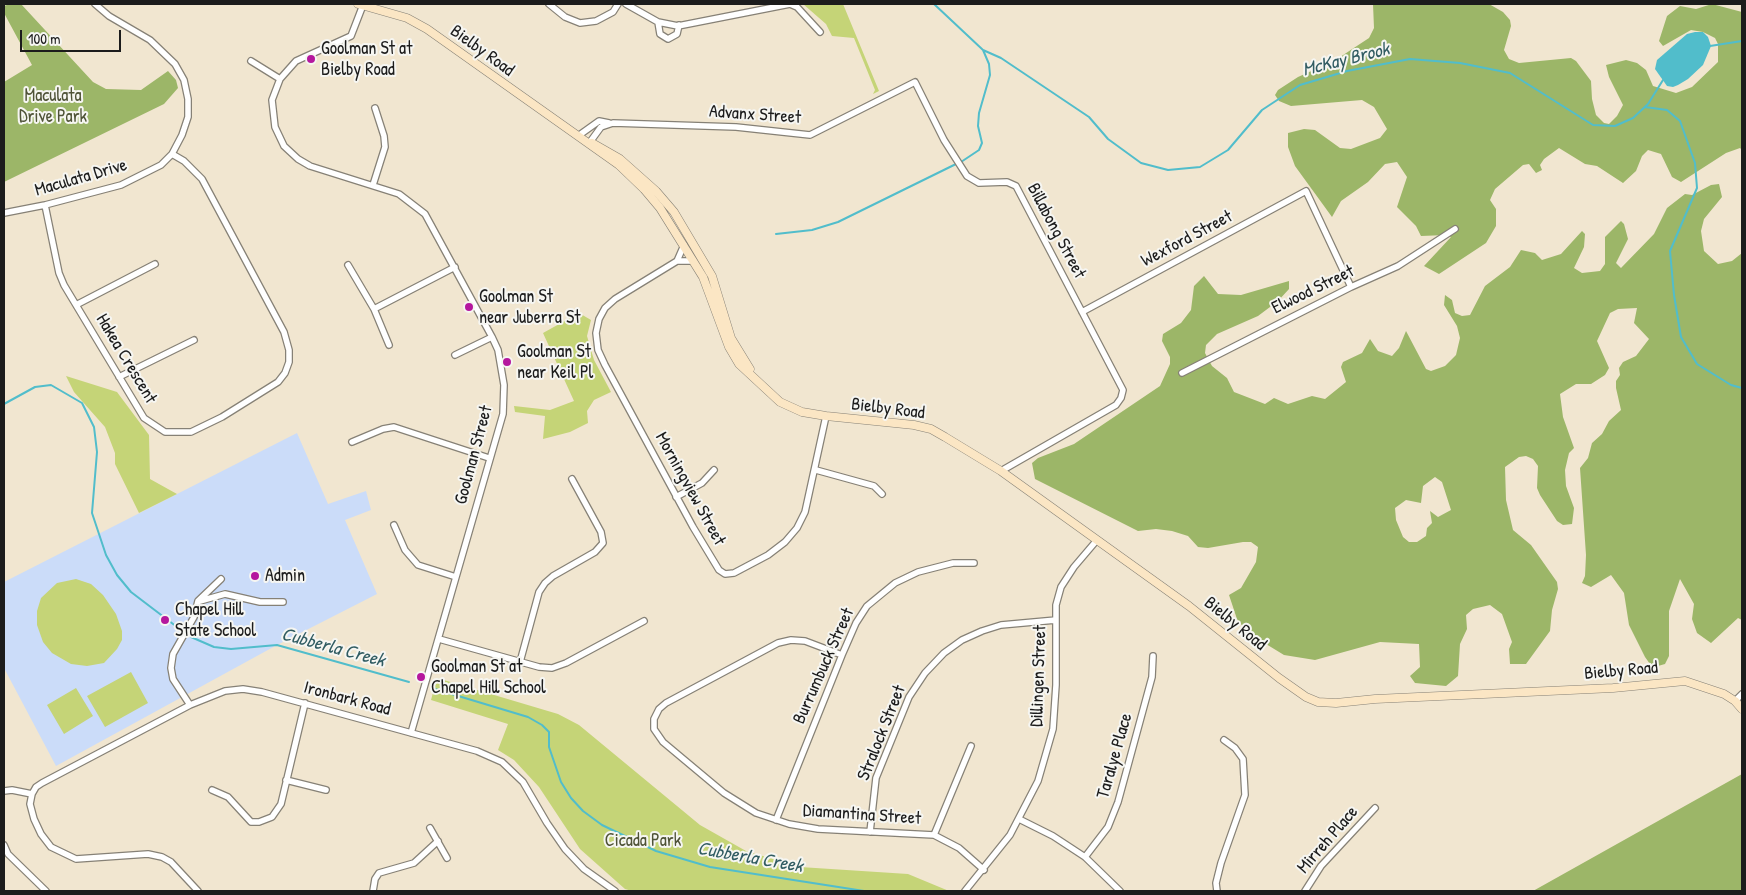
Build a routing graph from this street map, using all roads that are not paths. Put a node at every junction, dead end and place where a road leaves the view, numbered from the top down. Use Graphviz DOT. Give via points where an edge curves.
graph roads {
  1 [pos="95,4"];
  2 [pos="360,4"];
  3 [pos="550,4"];
  4 [pos="618,4"];
  5 [pos="626,4"];
  6 [pos="658,22"];
  7 [pos="679,25"];
  8 [pos="820,32"];
  9 [pos="251,62"];
  10 [pos="280,79"];
  11 [pos="916,82"];
  12 [pos="375,108"];
  13 [pos="609,123"];
  14 [pos="580,137"];
  15 [pos="590,142"];
  16 [pos="172,154"];
  17 [pos="373,185"];
  18 [pos="45,205"];
  19 [pos="4,213"];
  20 [pos="1455,229"];
  21 [pos="684,245"];
  22 [pos="692,261"];
  23 [pos="677,262"];
  24 [pos="155,264"];
  25 [pos="348,265"];
  26 [pos="455,267"];
  27 [pos="1351,287"];
  28 [pos="76,306"];
  29 [pos="374,309"];
  30 [pos="1082,312"];
  31 [pos="492,337"];
  32 [pos="194,340"];
  33 [pos="389,345"];
  34 [pos="455,355"];
  35 [pos="1182,373"];
  36 [pos="119,377"];
  37 [pos="756,378"];
  38 [pos="826,416"];
  39 [pos="352,442"];
  40 [pos="489,458"];
  41 [pos="714,470"];
  42 [pos="816,470"];
  43 [pos="1001,470"];
  44 [pos="572,479"];
  45 [pos="882,494"];
  46 [pos="676,497"];
  47 [pos="394,525"];
  48 [pos="1097,540"];
  49 [pos="974,563"];
  50 [pos="456,577"];
  51 [pos="220,578"];
  52 [pos="198,601"];
  53 [pos="283,602"];
  54 [pos="1056,620"];
  55 [pos="644,621"];
  56 [pos="439,639"];
  57 [pos="842,655"];
  58 [pos="1153,656"];
  59 [pos="520,662"];
  60 [pos="1742,694"];
  61 [pos="1735,701"];
  62 [pos="305,703"];
  63 [pos="190,705"];
  64 [pos="1742,709"];
  65 [pos="411,733"];
  66 [pos="1224,740"];
  67 [pos="971,746"];
  68 [pos="286,780"];
  69 [pos="212,790"];
  70 [pos="326,790"];
  71 [pos="4,791"];
  72 [pos="32,794"];
  73 [pos="1374,808"];
  74 [pos="1019,819"];
  75 [pos="776,820"];
  76 [pos="430,828"];
  77 [pos="870,832"];
  78 [pos="934,835"];
  79 [pos="438,841"];
  80 [pos="4,845"];
  81 [pos="1085,857"];
  82 [pos="447,858"];
  83 [pos="984,870"];
  84 [pos="46,891"];
  85 [pos="198,891"];
  86 [pos="373,891"];
  87 [pos="615,891"];
  88 [pos="965,891"];
  89 [pos="1120,891"];
  90 [pos="1217,891"];
  91 [pos="1305,891"];
  1 -- 16 [label="street, Maculata Drive" via="162,50 184,80 188,117"];
  2 -- 10 [label="street, Goolman Street" via="351,36 296,61"];
  2 -- 14 [label="street, Bielby Road" via="407,18 427,29"];
  3 -- 4 [label="street" via="565,17 580,23 596,21 613,12"];
  5 -- 6 [label="street"];
  6 -- 7 [label="street"];
  6 -- 7 [label="street" via="660,34 668,39 677,34"];
  7 -- 8 [label="street" via="790,4 797,7"];
  9 -- 10 [label="street"];
  10 -- 17 [label="street, Goolman Street" via="272,100 272,112 284,146 310,166"];
  11 -- 13 [label="street, Advanx Street" via="810,135 736,127"];
  11 -- 30 [label="street, Billabong Street" via="944,140 967,176 979,183 1007,182 1016,186"];
  12 -- 17 [label="street" via="385,147"];
  13 -- 14 [label="street, Advanx Street" via="599,121"];
  13 -- 15 [label="street" via="601,126"];
  14 -- 15 [label="street, Bielby Road"];
  14 -- 21 [label="street, Bielby Road" via="619,165 644,189"];
  15 -- 37 [label="street, Bielby Road" via="620,159 656,190 674,212 712,276 731,338"];
  16 -- 18 [label="street, Maculata Drive" via="161,166 121,184"];
  16 -- 36 [label="street, Hakea Crescent" via="202,179 288,340 289,362 285,373 268,389 201,427 179,433 165,432 144,418"];
  17 -- 26 [label="street, Goolman Street" via="399,194 425,214"];
  18 -- 19 [label="street, Maculata Drive"];
  18 -- 28 [label="street, Hakea Crescent" via="59,273"];
  20 -- 27 [label="street, Elwood Street" via="1398,266"];
  21 -- 22 [label="street, Bielby Road"];
  21 -- 23 [label="street"];
  22 -- 23 [label="street, Morningview Street"];
  22 -- 37 [label="street, Bielby Road" via="709,290 728,347 739,364"];
  23 -- 46 [label="street, Morningview Street" via="615,299 605,308 596,333 598,350 605,365"];
  24 -- 28 [label="street"];
  25 -- 29 [label="street"];
  26 -- 29 [label="street"];
  26 -- 31 [label="street, Goolman Street"];
  27 -- 30 [label="street, Wexford Street" via="1306,191"];
  27 -- 35 [label="street, Elwood Street"];
  28 -- 36 [label="street, Hakea Crescent"];
  29 -- 33 [label="street"];
  30 -- 43 [label="street, Billabong Street" via="1123,390 1122,398 1116,405"];
  31 -- 34 [label="street"];
  31 -- 40 [label="street, Goolman Street" via="500,362 504,402"];
  32 -- 36 [label="street"];
  37 -- 38 [label="street, Bielby Road" via="780,402 802,412"];
  38 -- 42 [label="street, Morningview Street"];
  38 -- 43 [label="street, Bielby Road" via="914,425 931,430"];
  39 -- 40 [label="street" via="394,427"];
  40 -- 50 [label="street, Goolman Street"];
  41 -- 46 [label="street" via="702,483"];
  42 -- 45 [label="street" via="874,486"];
  42 -- 46 [label="street, Morningview Street" via="806,512 797,528 768,555 734,573 725,574 719,570"];
  43 -- 48 [label="street, Bielby Road"];
  44 -- 59 [label="street" via="601,532 603,543 595,552 545,583 539,592"];
  47 -- 50 [label="street" via="405,550 418,565"];
  48 -- 54 [label="street, Dillingen Street" via="1061,587"];
  48 -- 61 [label="street, Bielby Road" via="1189,606 1279,678 1318,702 1594,689 1685,680"];
  49 -- 57 [label="street, Burrumbuck Street" via="953,563 918,572 895,583 867,606"];
  50 -- 56 [label="street, Goolman Street"];
  51 -- 52 [label="street"];
  52 -- 53 [label="street" via="225,594 260,602"];
  52 -- 63 [label="street" via="194,618 174,654 171,668 173,679"];
  54 -- 74 [label="street, Dillingen Street" via="1053,729 1038,781"];
  54 -- 77 [label="street, Stralock Street" via="1001,625 982,631 944,653 925,673 909,697 876,778"];
  55 -- 59 [label="street" via="552,668"];
  56 -- 59 [label="street"];
  56 -- 65 [label="street, Goolman Street"];
  57 -- 75 [label="street, Burrumbuck Street"];
  57 -- 75 [label="street, Diamantina Street" via="805,641 778,643 666,703 654,719 654,730 663,742 724,794 756,813"];
  58 -- 81 [label="street, Taralye Place" via="1152,677 1118,802 1108,827"];
  60 -- 61 [label="street"];
  61 -- 64 [label="street, Bielby Road"];
  62 -- 63 [label="street, Ironbark Road" via="243,689 225,691"];
  62 -- 65 [label="street, Ironbark Road"];
  62 -- 68 [label="street"];
  63 -- 72 [label="street, Ironbark Road" via="42,783"];
  65 -- 87 [label="street, Ironbark Road" via="477,751 507,765 523,782 566,850 584,869"];
  66 -- 90 [label="street" via="1243,760 1245,795 1221,863"];
  67 -- 78 [label="street"];
  68 -- 69 [label="street" via="278,811 259,822 251,822 228,797"];
  68 -- 70 [label="street"];
  71 -- 72 [label="street"];
  72 -- 85 [label="street" via="30,804 34,819 51,847 76,859 148,854 162,858 172,862"];
  73 -- 91 [label="street, Mirreh Place" via="1321,866"];
  74 -- 81 [label="street" via="1054,836"];
  74 -- 83 [label="street, Dillingen Street"];
  75 -- 77 [label="street, Diamantina Street" via="818,829"];
  76 -- 79 [label="street"];
  77 -- 78 [label="street, Diamantina Street"];
  78 -- 83 [label="street, Diamantina Street" via="959,848"];
  79 -- 82 [label="street"];
  79 -- 86 [label="street" via="414,863 379,873"];
  80 -- 84 [label="street" via="8,854"];
  81 -- 89 [label="street"];
  83 -- 88 [label="street, Dillingen Street"];
}
